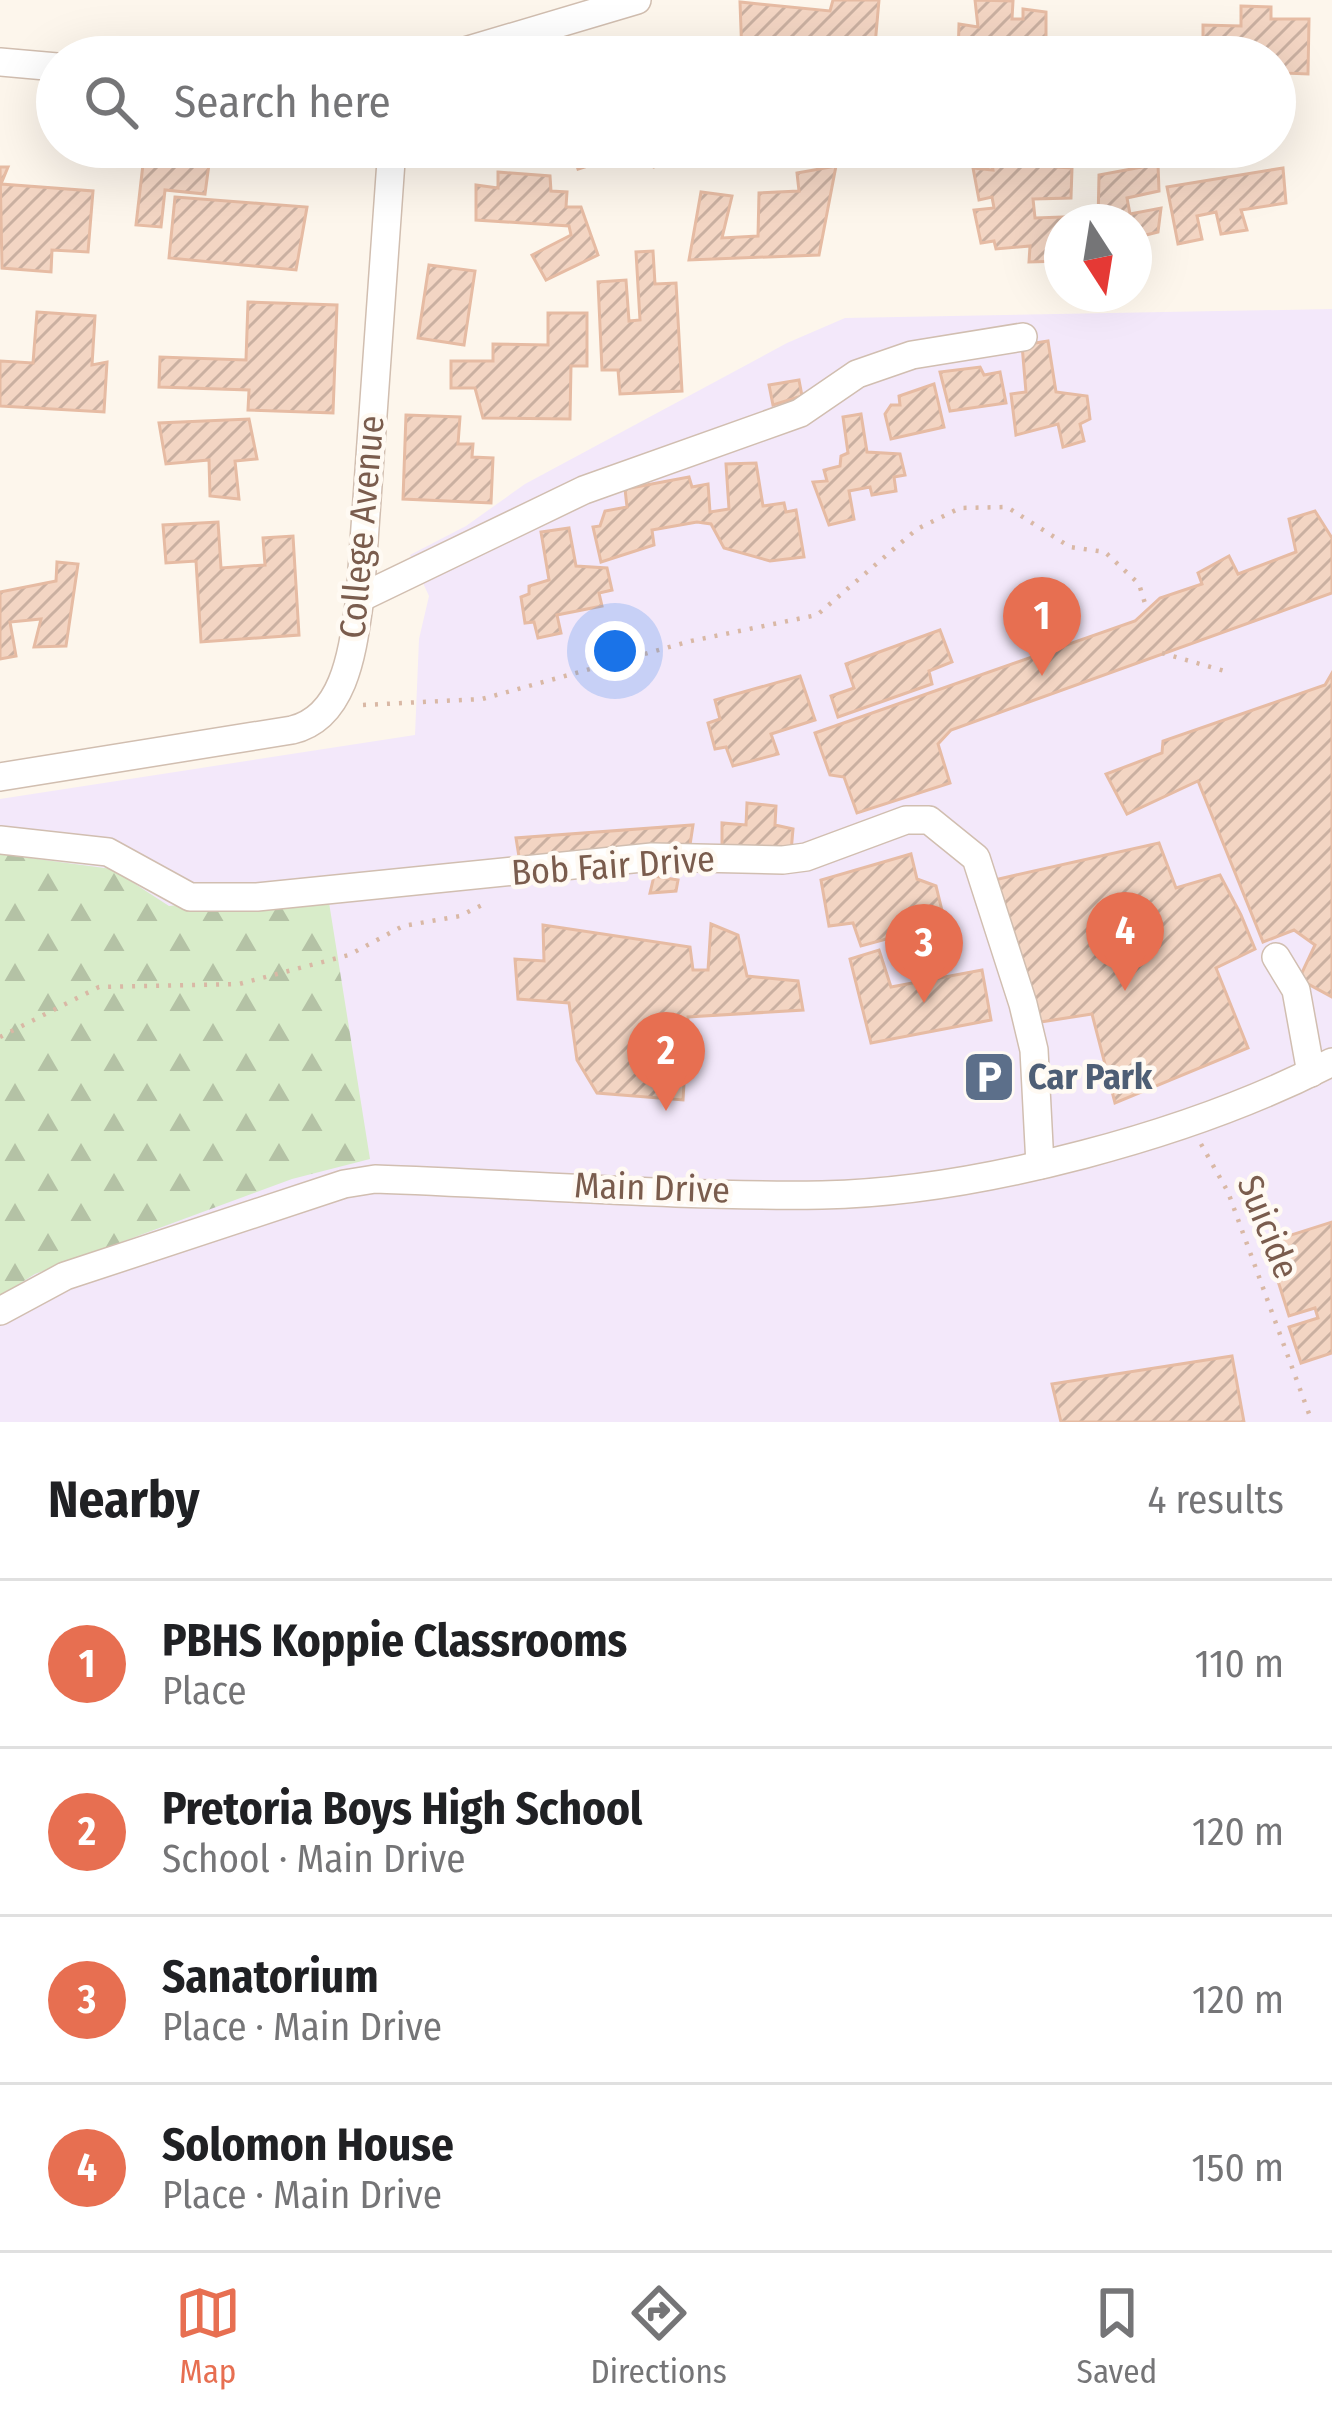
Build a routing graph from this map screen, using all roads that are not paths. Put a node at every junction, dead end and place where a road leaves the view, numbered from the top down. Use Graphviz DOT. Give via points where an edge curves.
graph roads {
  1 [pos="625,2"];
  2 [pos="514,36"];
  3 [pos="0,62"];
  4 [pos="36,65"];
  5 [pos="391,168"];
  6 [pos="1023,337"];
  7 [pos="360,598"];
  8 [pos="0,777"];
  9 [pos="0,840"];
  10 [pos="1276,957"];
  11 [pos="1325,1070"];
  12 [pos="1040,1165"];
  13 [pos="0,1311"];
  1 -- 2 [label="street"];
  3 -- 4 [label="street"];
  5 -- 7 [label="street, College Avenue"];
  6 -- 7 [label="street" via="912,355 857,374 800,413 584,490"];
  7 -- 8 [label="street, College Avenue" via="352,653 316,721"];
  9 -- 12 [label="street, Bob Fair Drive" via="108,851 190,897 257,897 652,857 783,860 906,820 929,820 976,858 1034,1050"];
  10 -- 11 [label="street"];
  11 -- 12 [label="street, Main Drive" via="1189,1124"];
  12 -- 13 [label="street, Main Drive" via="819,1195 375,1179 316,1191 65,1276"];
}
